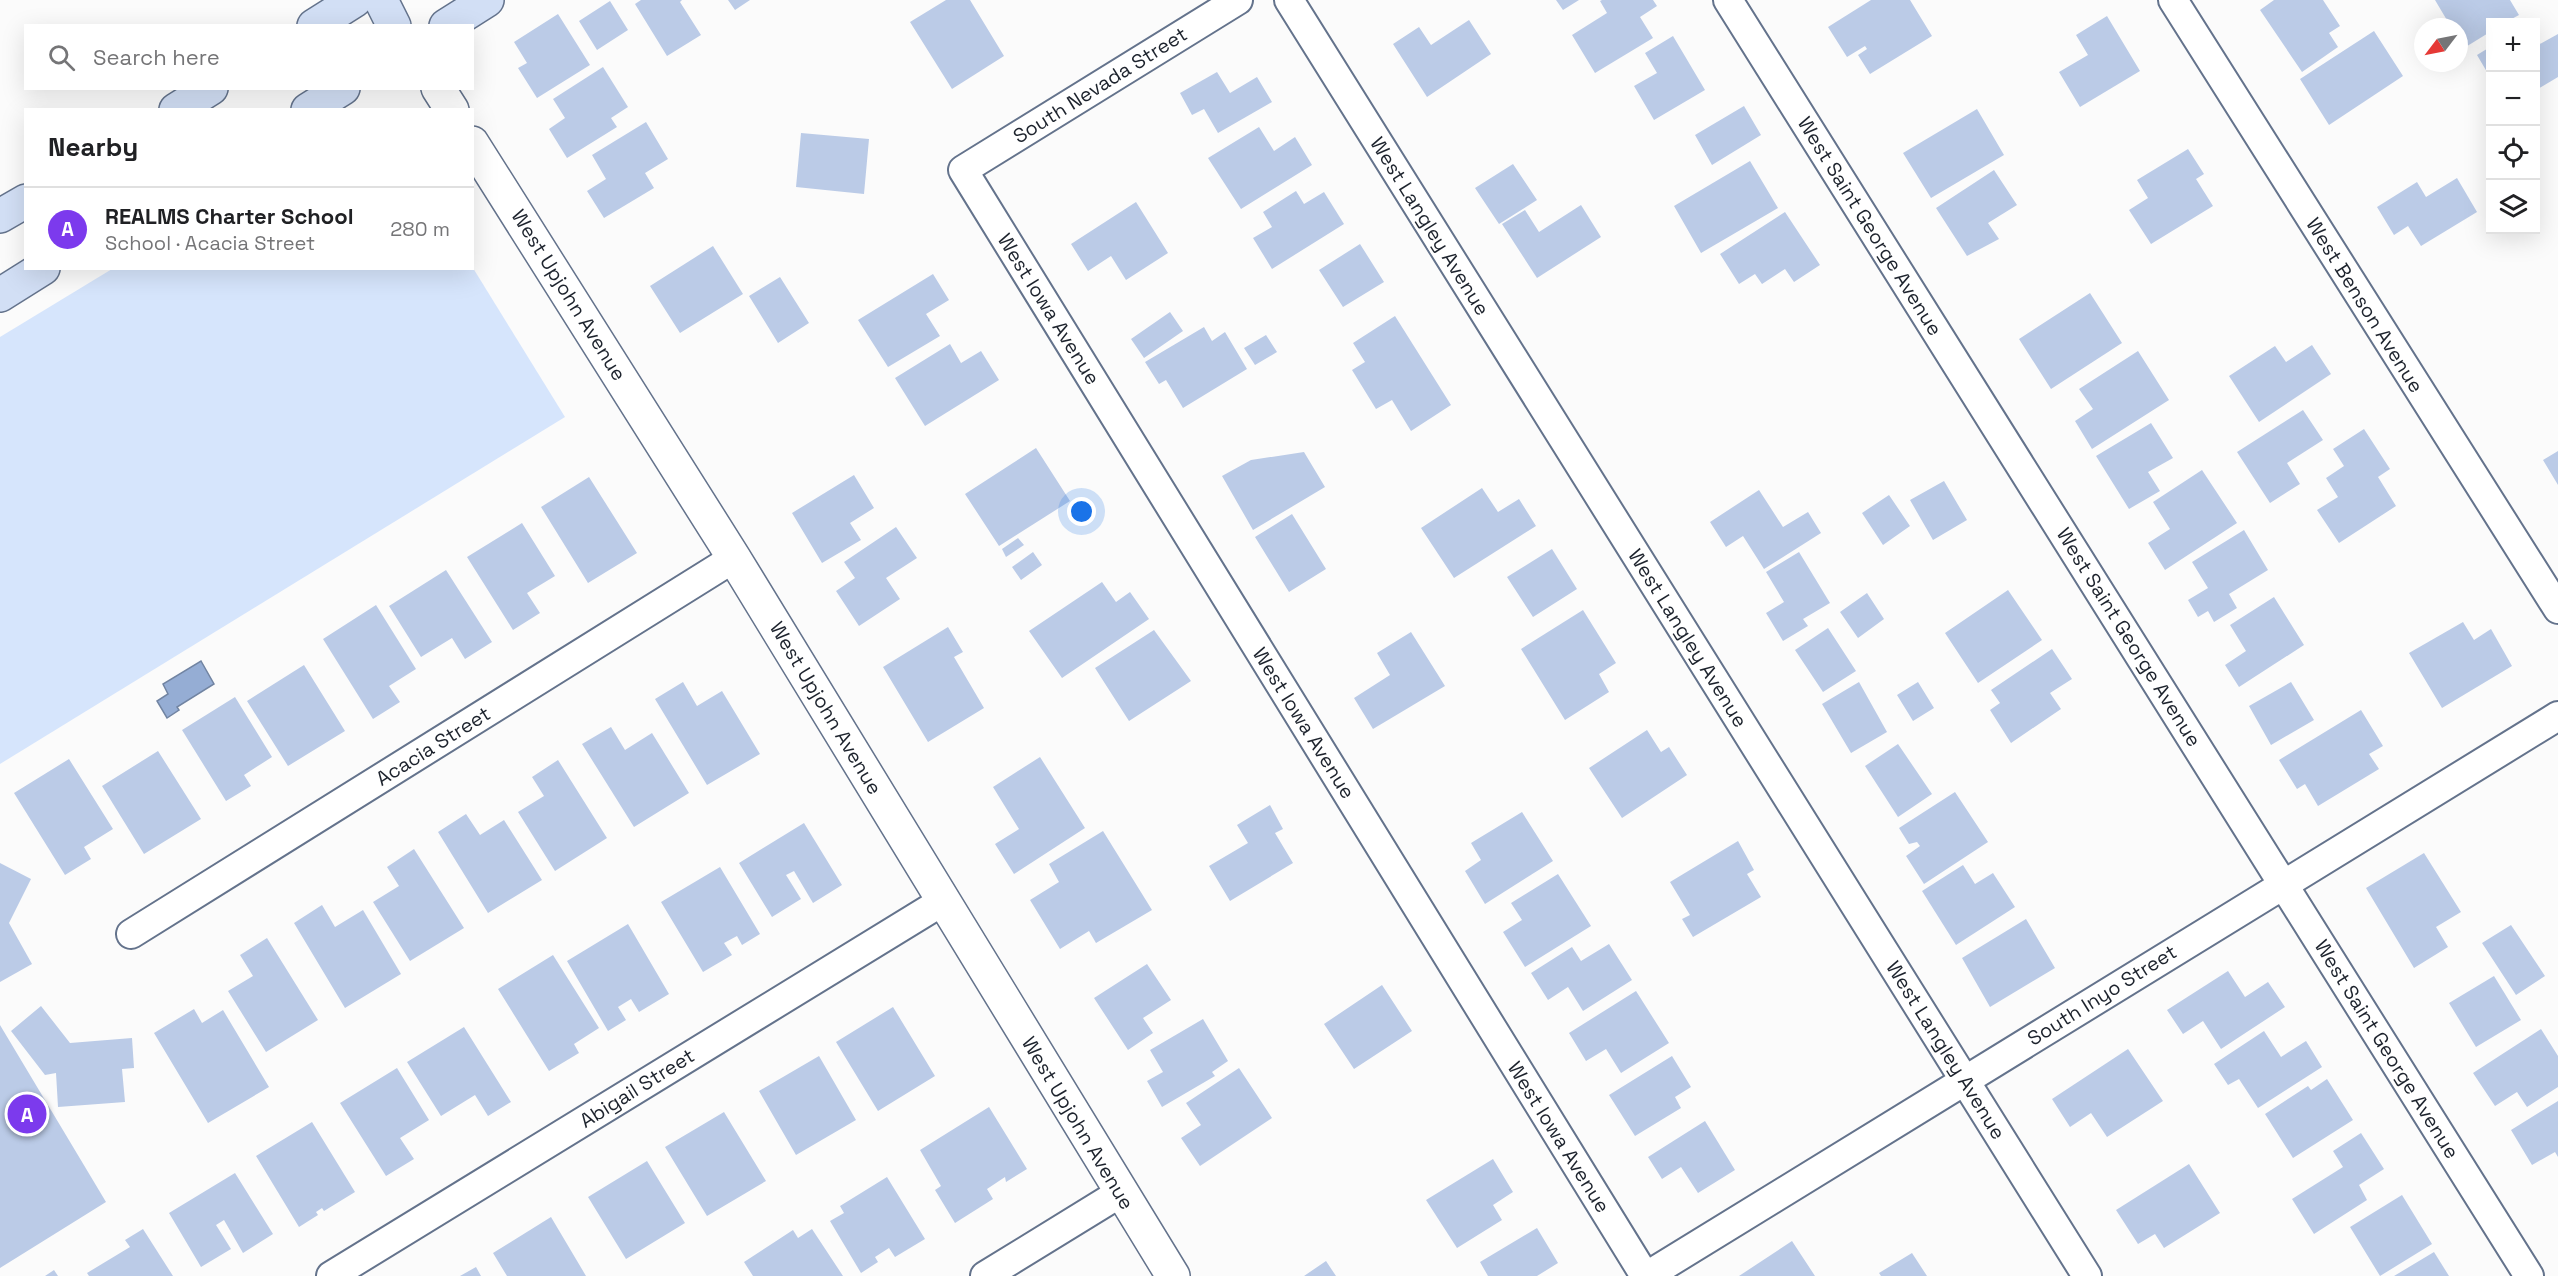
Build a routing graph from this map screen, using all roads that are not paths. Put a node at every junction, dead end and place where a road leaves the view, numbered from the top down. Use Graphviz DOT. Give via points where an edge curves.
graph roads {
  1 [pos="355,0"];
  2 [pos="381,0"];
  3 [pos="487,0"];
  4 [pos="1238,0"];
  5 [pos="1289,0"];
  6 [pos="1728,0"];
  7 [pos="2173,0"];
  8 [pos="317,24"];
  9 [pos="393,24"];
  10 [pos="449,24"];
  11 [pos="208,90"];
  12 [pos="340,90"];
  13 [pos="439,90"];
  14 [pos="179,108"];
  15 [pos="311,108"];
  16 [pos="451,108"];
  17 [pos="474,146"];
  18 [pos="963,170"];
  19 [pos="24,202"];
  20 [pos="0,216"];
  21 [pos="40,270"];
  22 [pos="0,295"];
  23 [pos="734,558"];
  24 [pos="2558,609"];
  25 [pos="2558,716"];
  26 [pos="2283,883"];
  27 [pos="943,901"];
  28 [pos="131,934"];
  29 [pos="1964,1079"];
  30 [pos="1120,1193"];
  31 [pos="331,1276"];
  32 [pos="985,1276"];
  33 [pos="1173,1276"];
  34 [pos="1646,1276"];
  35 [pos="2087,1276"];
  36 [pos="2529,1276"];
  1 -- 8 [label="main road"];
  2 -- 9 [label="main road"];
  3 -- 10 [label="main road"];
  4 -- 18 [label="street, South Nevada Street"];
  5 -- 29 [label="street, West Langley Avenue"];
  6 -- 26 [label="street, West Saint George Avenue"];
  7 -- 24 [label="street, West Benson Avenue"];
  11 -- 14 [label="main road"];
  12 -- 15 [label="main road"];
  13 -- 16 [label="street"];
  17 -- 23 [label="street, West Upjohn Avenue"];
  18 -- 34 [label="street, West Iowa Avenue"];
  19 -- 20 [label="main road"];
  21 -- 22 [label="main road"];
  23 -- 27 [label="street, West Upjohn Avenue"];
  23 -- 28 [label="street, Acacia Street"];
  25 -- 26 [label="street, South Inyo Street"];
  26 -- 29 [label="street, South Inyo Street"];
  26 -- 36 [label="street, West Saint George Avenue"];
  27 -- 30 [label="street, West Upjohn Avenue"];
  27 -- 31 [label="street, Abigail Street"];
  29 -- 34 [label="street, South Inyo Street"];
  29 -- 35 [label="street, West Langley Avenue"];
  30 -- 32 [label="street"];
  30 -- 33 [label="street, West Upjohn Avenue"];
}
